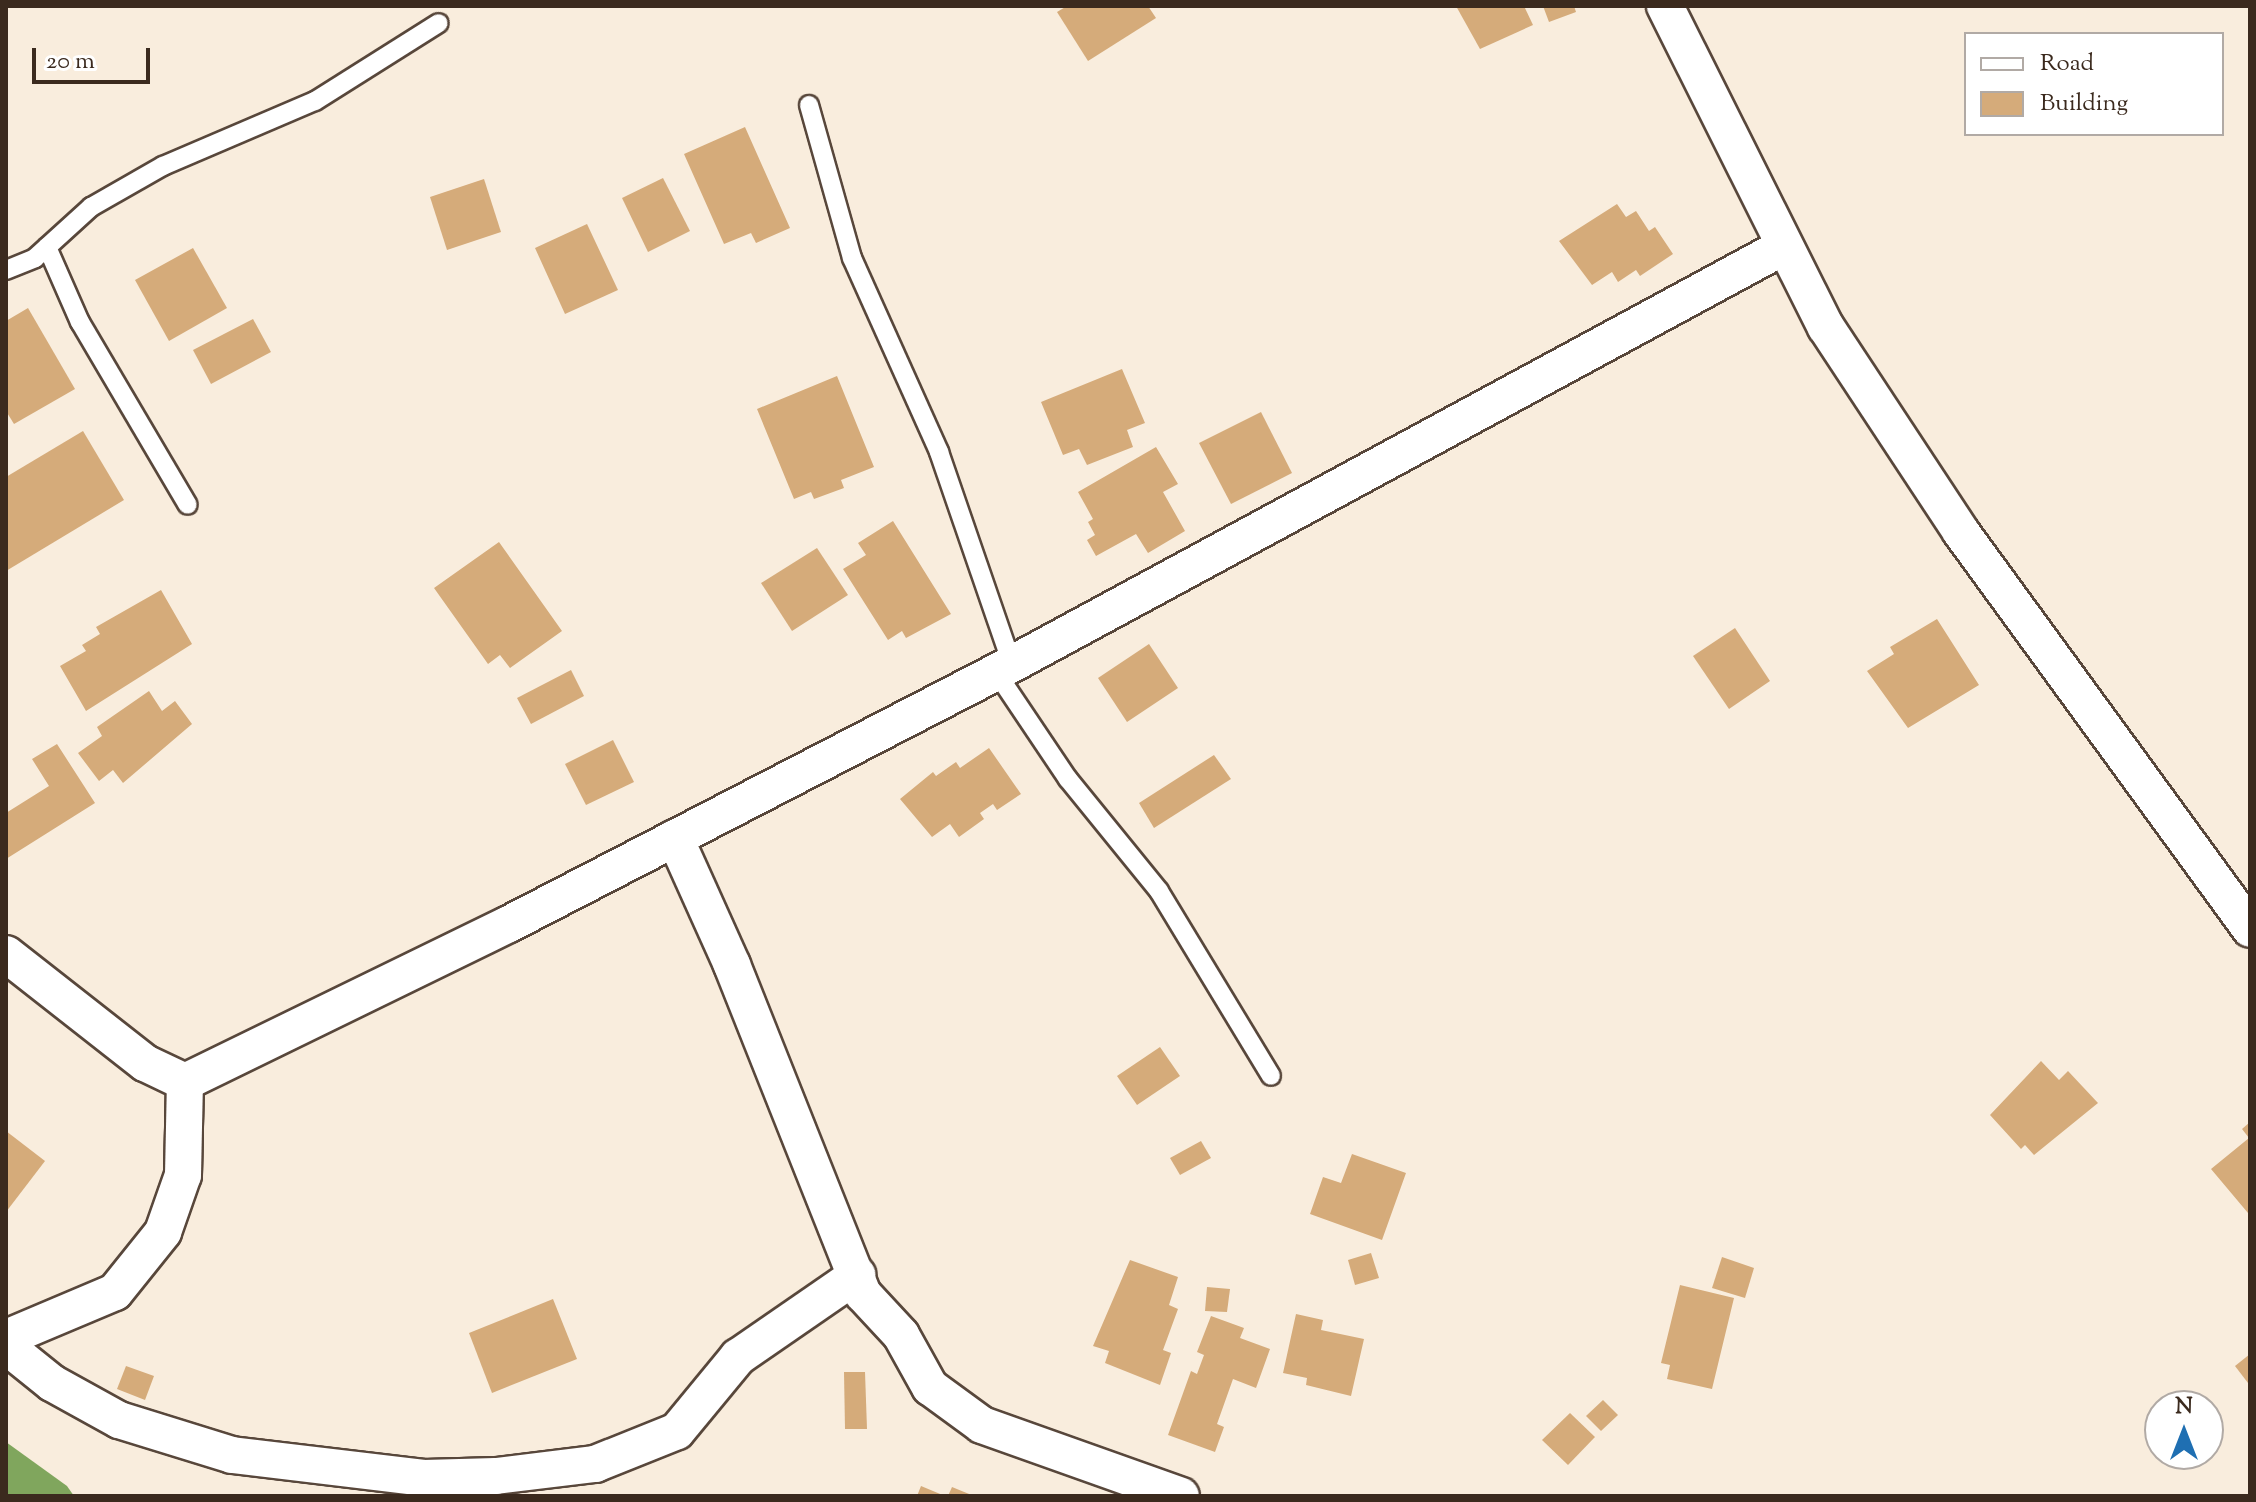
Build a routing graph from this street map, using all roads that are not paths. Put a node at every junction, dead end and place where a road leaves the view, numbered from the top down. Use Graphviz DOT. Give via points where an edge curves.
graph roads {
  1 [pos="1665,6"];
  2 [pos="439,23"];
  3 [pos="809,105"];
  4 [pos="47,247"];
  5 [pos="1783,247"];
  6 [pos="6,270"];
  7 [pos="188,505"];
  8 [pos="1004,668"];
  9 [pos="675,838"];
  10 [pos="2250,929"];
  11 [pos="6,954"];
  12 [pos="1271,1076"];
  13 [pos="185,1082"];
  14 [pos="857,1275"];
  15 [pos="6,1338"];
  16 [pos="6,1346"];
  17 [pos="1181,1496"];
  1 -- 5 [label="street"];
  2 -- 4 [label="lane" via="315,101 163,166 91,207"];
  3 -- 8 [label="lane" via="852,258 939,452"];
  4 -- 6 [label="lane"];
  4 -- 7 [label="lane" via="80,322"];
  5 -- 8 [label="street"];
  5 -- 10 [label="street" via="1826,327 1961,532"];
  8 -- 9 [label="street"];
  8 -- 12 [label="lane" via="1068,779 1159,891"];
  9 -- 13 [label="street" via="253,1054"];
  9 -- 14 [label="street"];
  11 -- 13 [label="street" via="145,1063"];
  13 -- 15 [label="street" via="183,1175 163,1232 115,1292"];
  14 -- 16 [label="street" via="738,1357 677,1431 595,1464 496,1476 424,1478 232,1455 119,1420 52,1383"];
  14 -- 17 [label="street" via="863,1294 901,1335 930,1387 982,1425"];
}
